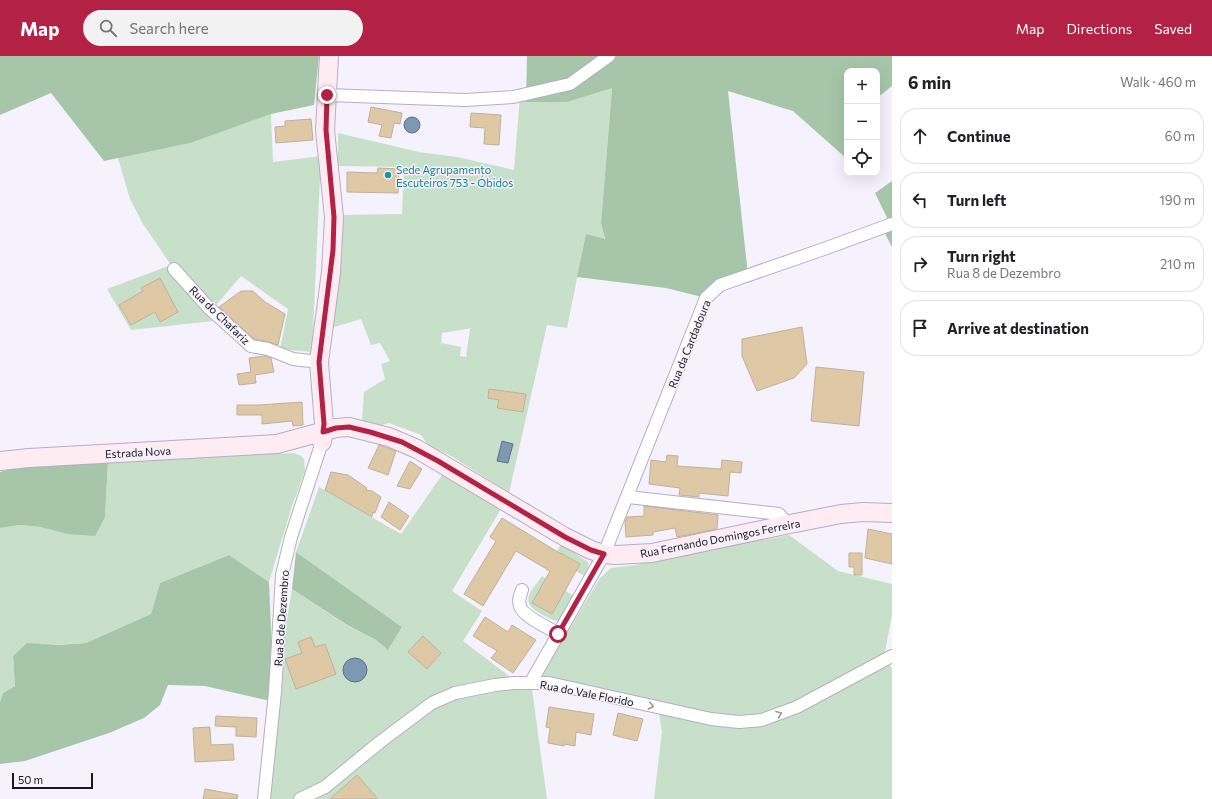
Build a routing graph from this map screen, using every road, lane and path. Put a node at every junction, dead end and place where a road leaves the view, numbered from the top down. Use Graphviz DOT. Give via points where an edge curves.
graph roads {
  1 [pos="329,56"];
  2 [pos="609,56"];
  3 [pos="327,95"];
  4 [pos="892,224"];
  5 [pos="174,269"];
  6 [pos="319,362"];
  7 [pos="322,437"];
  8 [pos="0,461"];
  9 [pos="628,497"];
  10 [pos="892,513"];
  11 [pos="785,525"];
  12 [pos="604,554"];
  13 [pos="522,590"];
  14 [pos="558,634"];
  15 [pos="892,656"];
  16 [pos="531,682"];
  17 [pos="264,799"];
  18 [pos="300,799"];
  1 -- 3 [label="street"];
  2 -- 3 [label="street" via="570,84 513,97 465,100"];
  3 -- 6 [label="street, Rua 8 de Dezembro" via="326,130 334,228"];
  4 -- 9 [label="street, Rua da Cardadoura" via="720,285 706,298"];
  5 -- 6 [label="street, Rua do Chafariz" via="208,307 251,346 268,349 293,359"];
  6 -- 7 [label="street, Rua 8 de Dezembro" via="324,424"];
  7 -- 8 [label="street, Estrada Nova" via="277,444"];
  7 -- 12 [label="street, Rua Fernando Domingos Ferreira" via="343,427 389,437 417,449 565,537"];
  7 -- 17 [label="street, Rua 8 de Dezembro" via="291,537 282,576 274,702"];
  9 -- 11 [label="street" via="779,514"];
  9 -- 12 [label="street, Rua da Cardadoura"];
  10 -- 11 [label="street, Rua Fernando Domingos Ferreira" via="841,514"];
  11 -- 12 [label="street, Rua Fernando Domingos Ferreira" via="652,553"];
  12 -- 14 [label="street, Rua da Cardadoura"];
  13 -- 14 [label="street" via="519,600 524,613"];
  14 -- 16 [label="street, Rua da Cardadoura"];
  16 -- 15 [label="street, Rua do Vale Florido, one-way" via="549,683 711,719 740,722 762,720 797,707"];
  16 -- 18 [label="street, Rua do Vale Florido" via="455,692 432,703 325,787"];
}
